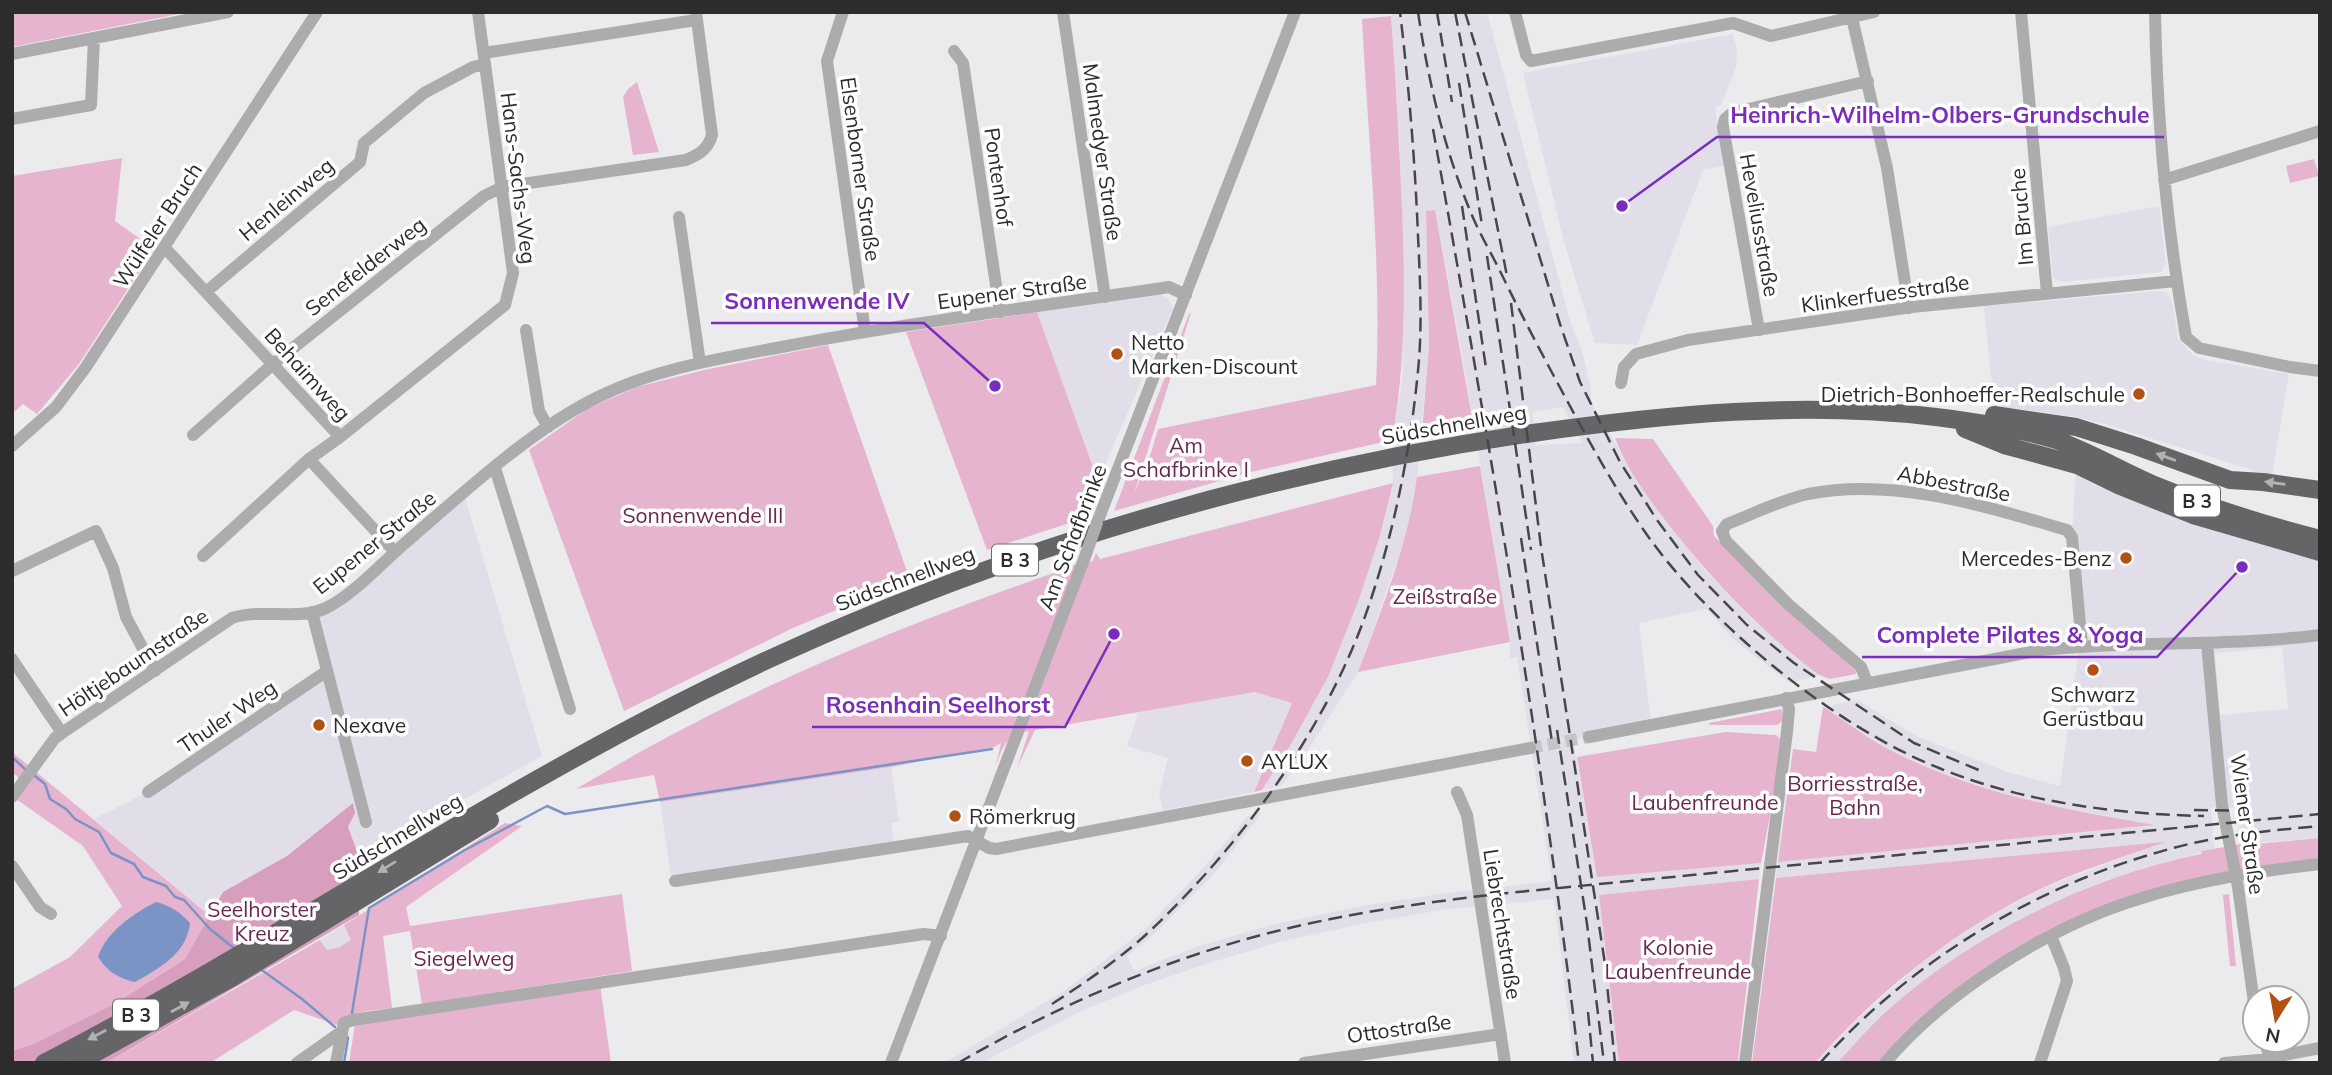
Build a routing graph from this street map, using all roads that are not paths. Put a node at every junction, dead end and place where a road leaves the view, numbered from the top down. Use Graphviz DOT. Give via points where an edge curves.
graph roads {
  1 [pos="228,12"];
  2 [pos="317,12"];
  3 [pos="478,12"];
  4 [pos="843,12"];
  5 [pos="1063,12"];
  6 [pos="1295,12"];
  7 [pos="1515,12"];
  8 [pos="1874,12"];
  9 [pos="2021,12"];
  10 [pos="2155,12"];
  11 [pos="696,16"];
  12 [pos="1852,18"];
  13 [pos="1750,20"];
  14 [pos="94,38"];
  15 [pos="954,51"];
  16 [pos="12,54"];
  17 [pos="485,58"];
  18 [pos="1868,81"];
  19 [pos="12,119"];
  20 [pos="2320,131"];
  21 [pos="2164,180"];
  22 [pos="502,187"];
  23 [pos="679,217"];
  24 [pos="165,248"];
  25 [pos="2176,281"];
  26 [pos="207,290"];
  27 [pos="2047,293"];
  28 [pos="1186,295"];
  29 [pos="1105,297"];
  30 [pos="1909,308"];
  31 [pos="1000,312"];
  32 [pos="527,330"];
  33 [pos="1759,330"];
  34 [pos="865,332"];
  35 [pos="700,363"];
  36 [pos="273,364"];
  37 [pos="2320,370"];
  38 [pos="1621,383"];
  39 [pos="1882,410"];
  40 [pos="548,427"];
  41 [pos="1965,429"];
  42 [pos="193,435"];
  43 [pos="340,437"];
  44 [pos="12,446"];
  45 [pos="2080,453"];
  46 [pos="309,459"];
  47 [pos="495,468"];
  48 [pos="2320,490"];
  49 [pos="2261,525"];
  50 [pos="2320,539"];
  51 [pos="2320,544"];
  52 [pos="396,552"];
  53 [pos="2320,552"];
  54 [pos="203,556"];
  55 [pos="12,571"];
  56 [pos="312,612"];
  57 [pos="2320,635"];
  58 [pos="2207,644"];
  59 [pos="2082,646"];
  60 [pos="13,662"];
  61 [pos="155,671"];
  62 [pos="327,671"];
  63 [pos="1867,682"];
  64 [pos="1786,698"];
  65 [pos="570,709"];
  66 [pos="62,733"];
  67 [pos="1589,737"];
  68 [pos="1530,748"];
  69 [pos="148,792"];
  70 [pos="1457,792"];
  71 [pos="12,797"];
  72 [pos="366,821"];
  73 [pos="977,842"];
  74 [pos="2320,864"];
  75 [pos="12,866"];
  76 [pos="2235,876"];
  77 [pos="674,881"];
  78 [pos="336,907"];
  79 [pos="51,914"];
  80 [pos="941,936"];
  81 [pos="2051,936"];
  82 [pos="227,972"];
  83 [pos="2251,984"];
  84 [pos="342,1028"];
  85 [pos="1501,1034"];
  86 [pos="2320,1048"];
  87 [pos="2271,1060"];
  88 [pos="44,1062"];
  89 [pos="77,1063"];
  90 [pos="297,1063"];
  91 [pos="336,1063"];
  92 [pos="891,1063"];
  93 [pos="1304,1063"];
  94 [pos="1505,1063"];
  95 [pos="1745,1063"];
  96 [pos="1885,1063"];
  97 [pos="2040,1063"];
  98 [pos="2224,1063"];
  1 -- 14 [label="street"];
  2 -- 24 [label="street, Wülfeler Bruch"];
  3 -- 17 [label="street, Hans-Sachs-Weg"];
  4 -- 34 [label="street, Elsenborner Straße" via="827,61"];
  5 -- 29 [label="street, Malmedyer Straße"];
  6 -- 28 [label="street, Am Schafbrinke"];
  7 -- 13 [label="street" via="1529,59 1535,60"];
  8 -- 12 [label="street"];
  9 -- 27 [label="street, Im Bruche"];
  10 -- 21 [label="street"];
  11 -- 17 [label="street, Henleinweg"];
  11 -- 22 [label="street" via="712,135 700,154 686,160"];
  12 -- 13 [label="street" via="1771,36"];
  12 -- 18 [label="street"];
  14 -- 16 [label="street"];
  14 -- 19 [label="street" via="91,105"];
  15 -- 31 [label="street, Pontenhof" via="963,64"];
  17 -- 22 [label="street, Hans-Sachs-Weg"];
  17 -- 26 [label="street, Henleinweg" via="424,93 364,143 360,162"];
  18 -- 30 [label="street"];
  18 -- 33 [label="street, Heveliusstraße" via="1732,113 1725,119"];
  20 -- 21 [label="street"];
  21 -- 25 [label="street"];
  22 -- 36 [label="street, Senefelderweg" via="484,196"];
  22 -- 43 [label="street, Hans-Sachs-Weg" via="513,273 505,305"];
  23 -- 35 [label="street"];
  24 -- 26 [label="street, Behaimweg"];
  24 -- 44 [label="street, Wülfeler Bruch" via="56,407"];
  25 -- 27 [label="street, Klinkerfuesstraße"];
  25 -- 37 [label="street" via="2186,337 2199,348"];
  26 -- 36 [label="street, Behaimweg"];
  27 -- 30 [label="street, Klinkerfuesstraße"];
  28 -- 29 [label="street, Eupener Straße" via="1169,288"];
  28 -- 73 [label="street, Am Schafbrinke, bridge"];
  29 -- 31 [label="street, Eupener Straße"];
  30 -- 33 [label="street, Klinkerfuesstraße"];
  31 -- 34 [label="street, Eupener Straße"];
  32 -- 40 [label="street" via="539,411"];
  33 -- 38 [label="street, Klinkerfuesstraße" via="1688,340 1636,354 1624,367"];
  34 -- 35 [label="street, Eupener Straße"];
  35 -- 40 [label="street, Eupener Straße" via="631,382"];
  36 -- 42 [label="street, Senefelderweg"];
  36 -- 43 [label="street, Behaimweg"];
  39 -- 45 [label="highway, Südschnellweg / B 3" via="1994,425 2044,437"];
  48 -- 39 [label="highway, one-way" via="2230,480 2067,426 1962,412"];
  39 -- 78 [label="highway, Südschnellweg / B 3, one-way" via="1698,413 1480,441 1276,482 1069,541 840,627 755,666 578,756 414,850"];
  40 -- 47 [label="street, Eupener Straße"];
  41 -- 45 [label="highway, Südschnellweg / B 3"];
  41 -- 53 [label="highway" via="2077,465 2193,515"];
  41 -- 78 [label="highway, Südschnellweg / B 3" via="1809,418 1610,431 1345,476 1134,531 964,588 759,674 652,727"];
  43 -- 46 [label="street, Behaimweg"];
  45 -- 49 [label="highway, B 3" via="2175,499"];
  46 -- 52 [label="street"];
  46 -- 54 [label="street"];
  47 -- 52 [label="street, Eupener Straße"];
  47 -- 65 [label="street"];
  49 -- 50 [label="highway, B 3"];
  49 -- 51 [label="highway, B 3"];
  52 -- 56 [label="street, Eupener Straße" via="337,601"];
  55 -- 61 [label="street" via="96,530 113,568 126,617"];
  56 -- 61 [label="street, Höltjebaumstraße" via="232,618"];
  56 -- 62 [label="street, Eupener Straße"];
  57 -- 58 [label="street"];
  58 -- 59 [label="street"];
  58 -- 76 [label="street, Wiener Straße" via="2222,805"];
  59 -- 63 [label="street"];
  59 -- 63 [label="street, Abbestraße" via="2072,537 2067,530 1937,497 1858,488 1804,495 1727,524 1722,531 1726,541 1788,604 1861,667"];
  60 -- 66 [label="street, Höltjebaumstraße"];
  61 -- 66 [label="street, Höltjebaumstraße"];
  62 -- 69 [label="street, Thuler Weg"];
  62 -- 72 [label="street, Eupener Straße"];
  63 -- 64 [label="street"];
  64 -- 67 [label="street"];
  64 -- 95 [label="street" via="1787,732"];
  66 -- 71 [label="street"];
  68 -- 73 [label="street" via="996,849"];
  70 -- 85 [label="street, Liebrechtstraße" via="1467,815"];
  73 -- 77 [label="street" via="968,836"];
  73 -- 80 [label="street, Am Schafbrinke"];
  74 -- 76 [label="street"];
  75 -- 79 [label="street" via="40,907"];
  76 -- 81 [label="street" via="2140,898"];
  76 -- 83 [label="street, Wiener Straße"];
  78 -- 82 [label="highway, Südschnellweg / B 3"];
  80 -- 84 [label="street" via="876,940 413,1011"];
  80 -- 92 [label="street, Am Schafbrinke"];
  81 -- 96 [label="street" via="1965,989 1903,1041"];
  81 -- 97 [label="street" via="2067,981"];
  82 -- 88 [label="highway, Südschnellweg / B 3, one-way"];
  89 -- 82 [label="highway, Südschnellweg / B 3, one-way"];
  84 -- 90 [label="street"];
  84 -- 91 [label="street"];
  85 -- 93 [label="street, Ottostraße"];
  85 -- 94 [label="street, Liebrechtstraße"];
  86 -- 87 [label="street"];
  87 -- 98 [label="street"];
}
